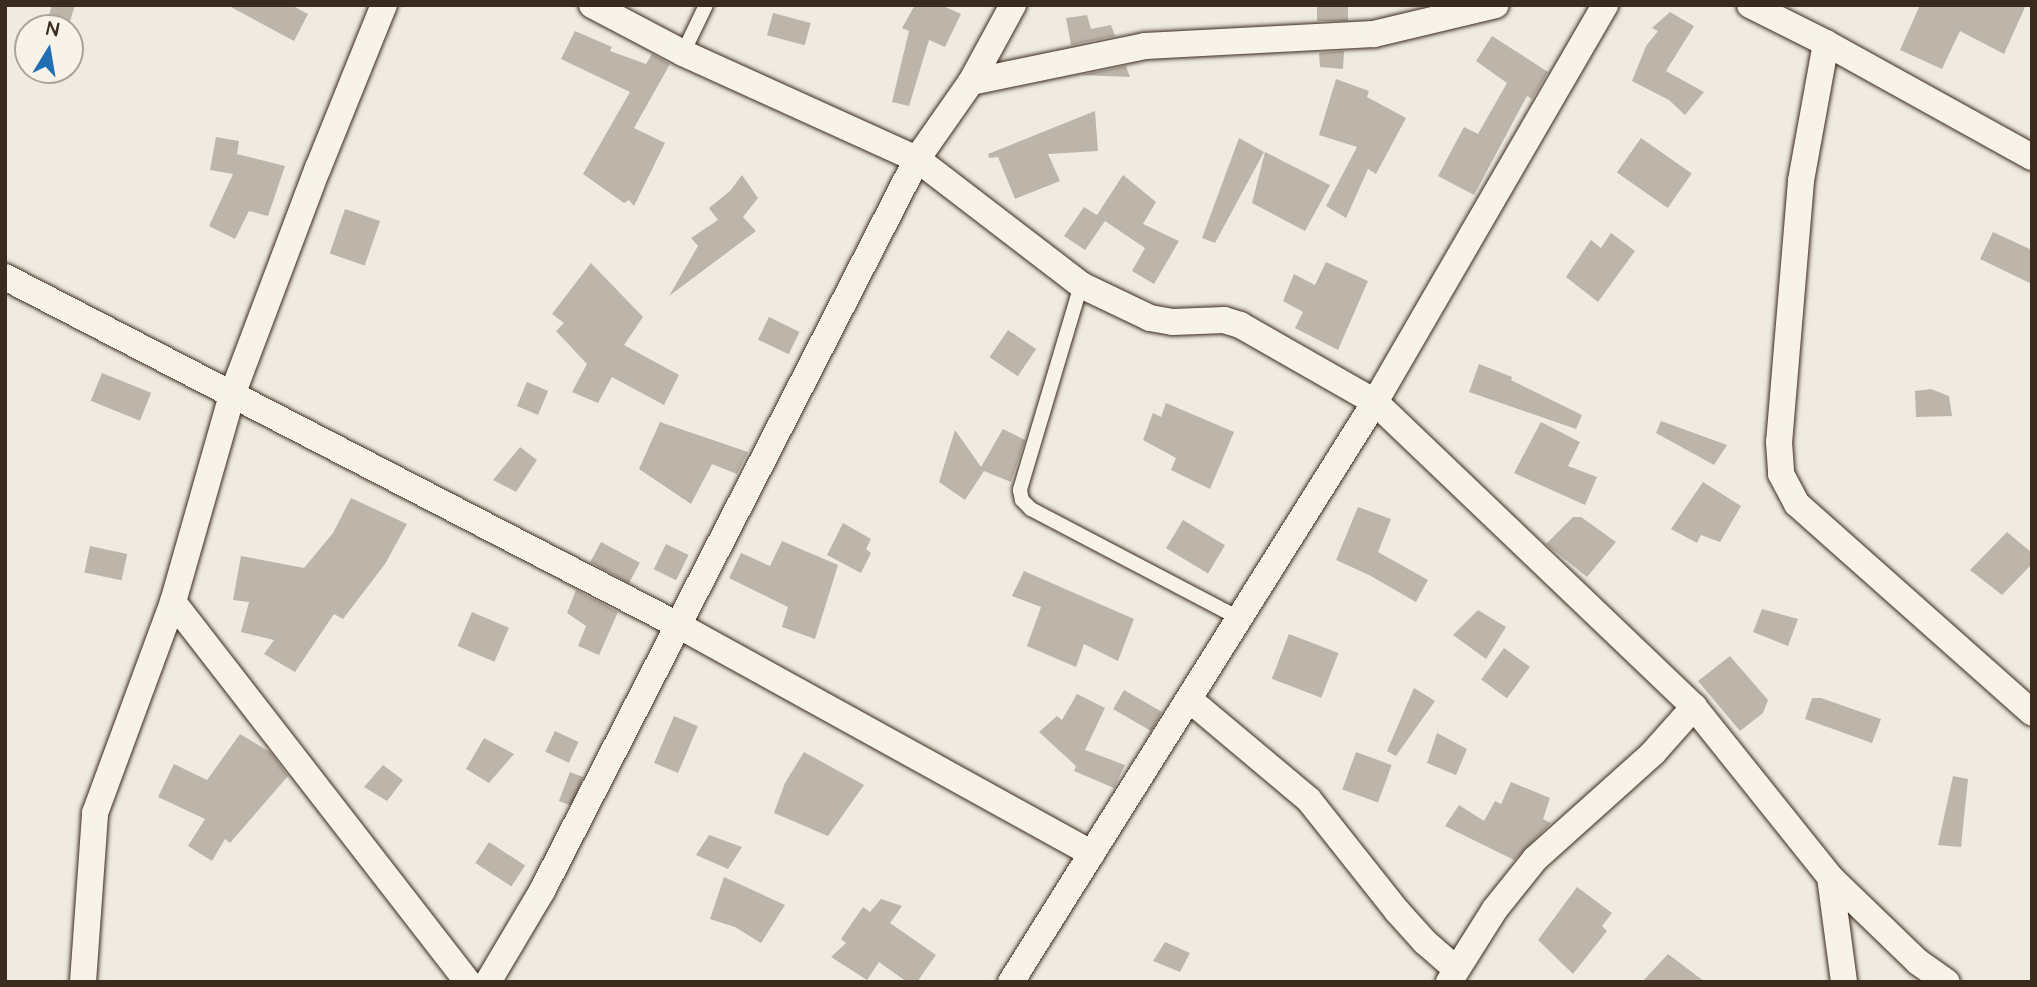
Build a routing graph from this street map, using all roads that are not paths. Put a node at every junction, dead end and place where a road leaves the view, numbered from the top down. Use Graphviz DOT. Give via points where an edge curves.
graph roads {
  1 [pos="384,5"];
  2 [pos="592,5"];
  3 [pos="706,5"];
  4 [pos="1013,5"];
  5 [pos="1496,5"];
  6 [pos="1605,5"];
  7 [pos="1750,5"];
  8 [pos="1826,43"];
  9 [pos="683,53"];
  10 [pos="971,82"];
  11 [pos="2032,157"];
  12 [pos="917,159"];
  13 [pos="5,277"];
  14 [pos="1081,285"];
  15 [pos="232,395"];
  16 [pos="1375,402"];
  17 [pos="173,602"];
  18 [pos="1239,618"];
  19 [pos="676,624"];
  20 [pos="1190,700"];
  21 [pos="1694,707"];
  22 [pos="2032,713"];
  23 [pos="1092,854"];
  24 [pos="1830,877"];
  25 [pos="1453,976"];
  26 [pos="83,982"];
  27 [pos="468,982"];
  28 [pos="488,982"];
  29 [pos="1011,982"];
  30 [pos="1844,982"];
  31 [pos="1947,982"];
  1 -- 15 [label="street"];
  2 -- 9 [label="street"];
  3 -- 9 [label="lane"];
  4 -- 10 [label="street"];
  5 -- 10 [label="street" via="1374,34 1145,46"];
  6 -- 16 [label="street"];
  7 -- 8 [label="street"];
  8 -- 11 [label="street"];
  8 -- 22 [label="street" via="1801,181 1779,442 1781,474 1797,503"];
  9 -- 12 [label="street"];
  10 -- 12 [label="street"];
  12 -- 14 [label="street"];
  12 -- 19 [label="street"];
  13 -- 15 [label="street"];
  14 -- 16 [label="street" via="1150,318 1224,320 1240,325"];
  14 -- 18 [label="lane" via="1020,490 1022,500 1031,509"];
  15 -- 17 [label="street"];
  15 -- 19 [label="street"];
  16 -- 18 [label="street"];
  16 -- 21 [label="street"];
  17 -- 26 [label="street" via="95,813"];
  17 -- 27 [label="street"];
  18 -- 20 [label="street"];
  19 -- 23 [label="street"];
  19 -- 28 [label="street" via="542,891"];
  20 -- 23 [label="street"];
  20 -- 25 [label="street" via="1309,800"];
  21 -- 24 [label="street"];
  21 -- 25 [label="street" via="1653,753 1535,859 1495,909"];
  23 -- 29 [label="street"];
  24 -- 30 [label="street"];
  24 -- 31 [label="street" via="1918,962"];
}
